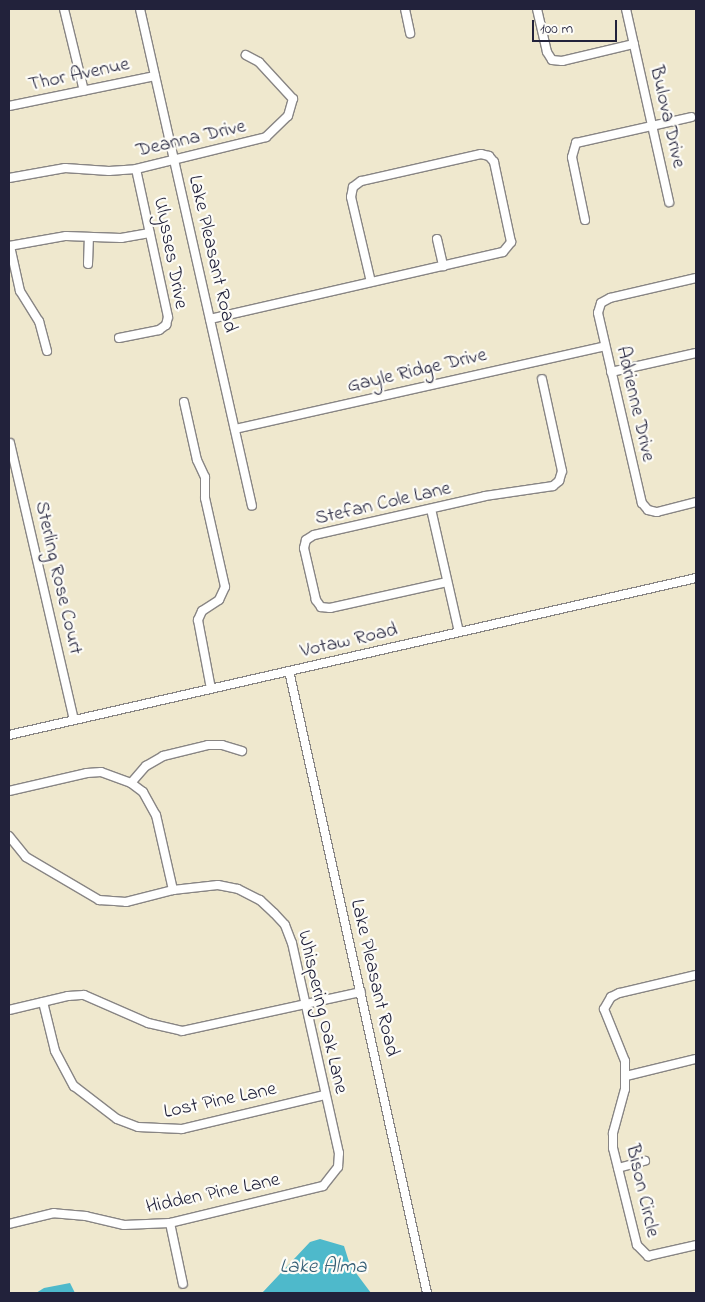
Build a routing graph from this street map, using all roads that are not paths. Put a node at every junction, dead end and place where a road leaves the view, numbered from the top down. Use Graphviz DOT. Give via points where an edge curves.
graph roads {
  1 [pos="64,9"];
  2 [pos="140,9"];
  3 [pos="405,9"];
  4 [pos="537,9"];
  5 [pos="626,9"];
  6 [pos="410,33"];
  7 [pos="634,44"];
  8 [pos="246,55"];
  9 [pos="155,76"];
  10 [pos="84,91"];
  11 [pos="9,106"];
  12 [pos="691,117"];
  13 [pos="652,126"];
  14 [pos="174,159"];
  15 [pos="136,169"];
  16 [pos="9,178"];
  17 [pos="669,202"];
  18 [pos="586,220"];
  19 [pos="150,233"];
  20 [pos="89,237"];
  21 [pos="437,239"];
  22 [pos="9,246"];
  23 [pos="88,264"];
  24 [pos="443,266"];
  25 [pos="696,278"];
  26 [pos="371,282"];
  27 [pos="210,319"];
  28 [pos="119,338"];
  29 [pos="605,346"];
  30 [pos="47,351"];
  31 [pos="696,353"];
  32 [pos="611,372"];
  33 [pos="542,379"];
  34 [pos="184,402"];
  35 [pos="235,429"];
  36 [pos="10,443"];
  37 [pos="696,502"];
  38 [pos="252,506"];
  39 [pos="430,509"];
  40 [pos="696,578"];
  41 [pos="447,582"];
  42 [pos="458,632"];
  43 [pos="289,671"];
  44 [pos="211,689"];
  45 [pos="74,720"];
  46 [pos="9,735"];
  47 [pos="242,751"];
  48 [pos="131,783"];
  49 [pos="9,791"];
  50 [pos="9,836"];
  51 [pos="173,890"];
  52 [pos="696,975"];
  53 [pos="361,992"];
  54 [pos="43,1002"];
  55 [pos="306,1005"];
  56 [pos="9,1010"];
  57 [pos="696,1059"];
  58 [pos="626,1076"];
  59 [pos="325,1094"];
  60 [pos="645,1161"];
  61 [pos="618,1168"];
  62 [pos="332,1176"];
  63 [pos="170,1223"];
  64 [pos="9,1224"];
  65 [pos="696,1245"];
  66 [pos="183,1284"];
  67 [pos="428,1293"];
  1 -- 10 [label="street"];
  2 -- 9 [label="street, Lake Pleasant Road"];
  3 -- 6 [label="street"];
  4 -- 7 [label="street" via="547,52 552,60 562,61"];
  5 -- 7 [label="street, Bulova Drive"];
  7 -- 13 [label="street, Bulova Drive"];
  8 -- 14 [label="street, Deanna Drive" via="260,62 291,94 293,105 288,116 266,137"];
  9 -- 10 [label="street, Thor Avenue"];
  9 -- 14 [label="street, Lake Pleasant Road"];
  10 -- 11 [label="street, Thor Avenue"];
  12 -- 13 [label="street"];
  13 -- 17 [label="street, Bulova Drive"];
  13 -- 18 [label="street" via="582,141 572,147"];
  14 -- 15 [label="street, Deanna Drive"];
  14 -- 27 [label="street, Lake Pleasant Road"];
  15 -- 16 [label="street, Deanna Drive" via="65,168"];
  15 -- 19 [label="street, Ulysses Drive"];
  19 -- 20 [label="street" via="121,238"];
  19 -- 28 [label="street, Ulysses Drive" via="168,318 166,325 159,330"];
  20 -- 22 [label="street" via="66,236"];
  20 -- 23 [label="street"];
  21 -- 24 [label="street"];
  22 -- 30 [label="street" via="20,290 39,322"];
  24 -- 26 [label="street"];
  24 -- 26 [label="street" via="503,252 511,242 494,162 489,156 481,154 361,181 354,188 351,197"];
  25 -- 29 [label="street, Adrienne Drive" via="610,298 601,303 598,313"];
  26 -- 27 [label="street"];
  27 -- 35 [label="street, Lake Pleasant Road"];
  29 -- 32 [label="street, Adrienne Drive"];
  29 -- 35 [label="street, Gayle Ridge Drive"];
  31 -- 32 [label="street"];
  32 -- 37 [label="street, Adrienne Drive" via="642,503 648,510 657,512"];
  33 -- 39 [label="street, Stefan Cole Lane" via="562,471 559,481 553,486 485,496"];
  34 -- 44 [label="street" via="197,460 205,477 205,498 225,587 219,600 202,612 198,620"];
  35 -- 38 [label="street, Lake Pleasant Road"];
  36 -- 45 [label="street, Sterling Rose Court"];
  39 -- 41 [label="street"];
  39 -- 41 [label="street, Stefan Cole Lane" via="314,535 306,540 304,548 316,600 321,606 330,608"];
  40 -- 42 [label="street, Votaw Road"];
  41 -- 42 [label="street"];
  42 -- 43 [label="street, Votaw Road"];
  43 -- 44 [label="street, Votaw Road"];
  43 -- 53 [label="street, Lake Pleasant Road"];
  44 -- 45 [label="street, Votaw Road"];
  45 -- 46 [label="street, Votaw Road"];
  47 -- 48 [label="street" via="208,745 163,756 146,766"];
  48 -- 49 [label="street" via="101,772"];
  48 -- 51 [label="street" via="143,792 156,815"];
  50 -- 51 [label="street, Whispering Oak Lane" via="26,857 99,900 126,902"];
  51 -- 55 [label="street, Whispering Oak Lane" via="218,885 238,889 260,900 285,924"];
  52 -- 58 [label="street, Bison Circle" via="619,993 606,1002 605,1014 622,1047"];
  53 -- 55 [label="street"];
  53 -- 67 [label="street, Lake Pleasant Road"];
  54 -- 55 [label="street" via="84,995 148,1023 182,1031"];
  54 -- 56 [label="street"];
  54 -- 59 [label="street, Lost Pine Lane" via="55,1051 74,1086 117,1119 138,1127 182,1130"];
  55 -- 59 [label="street, Whispering Oak Lane"];
  57 -- 58 [label="street"];
  58 -- 61 [label="street, Bison Circle" via="613,1133"];
  59 -- 62 [label="street, Whispering Oak Lane" via="339,1153 338,1166"];
  60 -- 61 [label="street"];
  61 -- 65 [label="street, Bison Circle" via="639,1250 648,1256"];
  62 -- 63 [label="street, Hidden Pine Lane" via="323,1186"];
  63 -- 64 [label="street, Hidden Pine Lane" via="124,1225 79,1214 54,1213"];
  63 -- 66 [label="street"];
}
